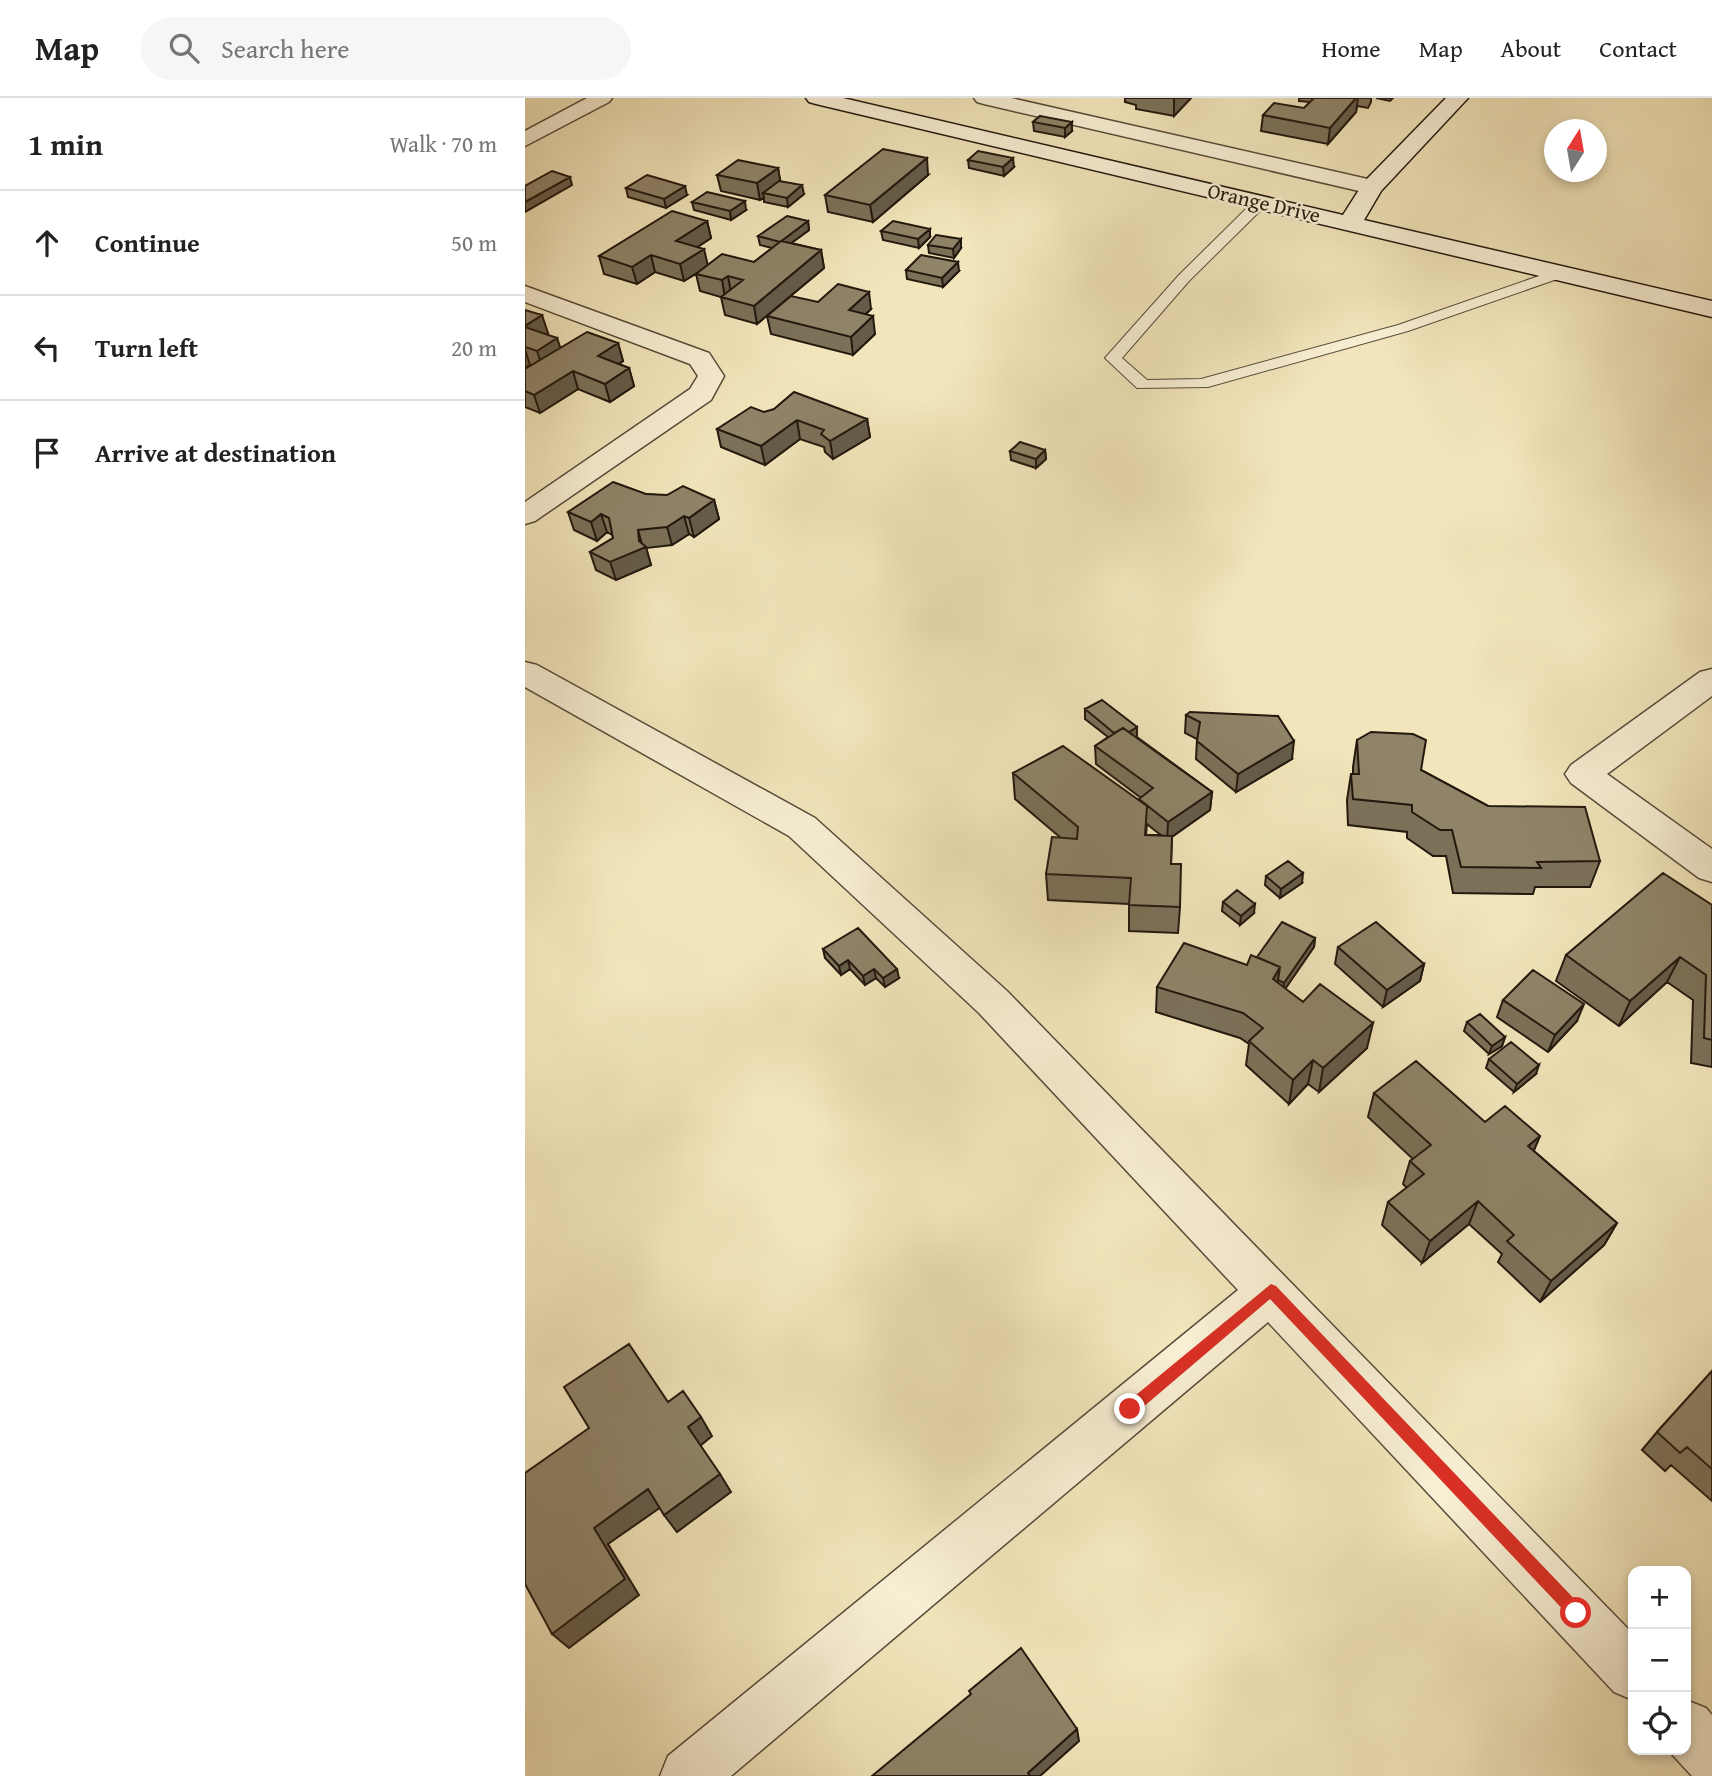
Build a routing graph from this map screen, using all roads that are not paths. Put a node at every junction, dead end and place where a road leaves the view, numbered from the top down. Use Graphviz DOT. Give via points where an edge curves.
graph roads {
  1 [pos="602,98"];
  2 [pos="816,98"];
  3 [pos="984,98"];
  4 [pos="1458,98"];
  5 [pos="525,140"];
  6 [pos="1372,187"];
  7 [pos="1261,202"];
  8 [pos="1350,223"];
  9 [pos="1561,273"];
  10 [pos="525,293"];
  11 [pos="1712,309"];
  12 [pos="525,515"];
  13 [pos="525,673"];
  14 [pos="1712,680"];
  15 [pos="1712,867"];
  16 [pos="1271,1290"];
  17 [pos="1628,1668"];
  18 [pos="1691,1733"];
  19 [pos="1712,1756"];
  20 [pos="688,1776"];
  1 -- 5 [label="street"];
  2 -- 7 [label="street, Orange Drive"];
  3 -- 6 [label="street"];
  4 -- 6 [label="street"];
  6 -- 8 [label="street"];
  7 -- 8 [label="street, Orange Drive"];
  7 -- 9 [label="lane" via="1178,283 1113,358 1143,385 1202,384 1403,328"];
  8 -- 9 [label="street, Orange Drive"];
  9 -- 11 [label="street, Orange Drive"];
  10 -- 12 [label="street" via="700,359 711,376 701,394"];
  13 -- 16 [label="street" via="802,827 993,1002"];
  14 -- 15 [label="street" via="1583,774"];
  16 -- 17 [label="street"];
  16 -- 20 [label="street"];
  18 -- 19 [label="street"];
}
